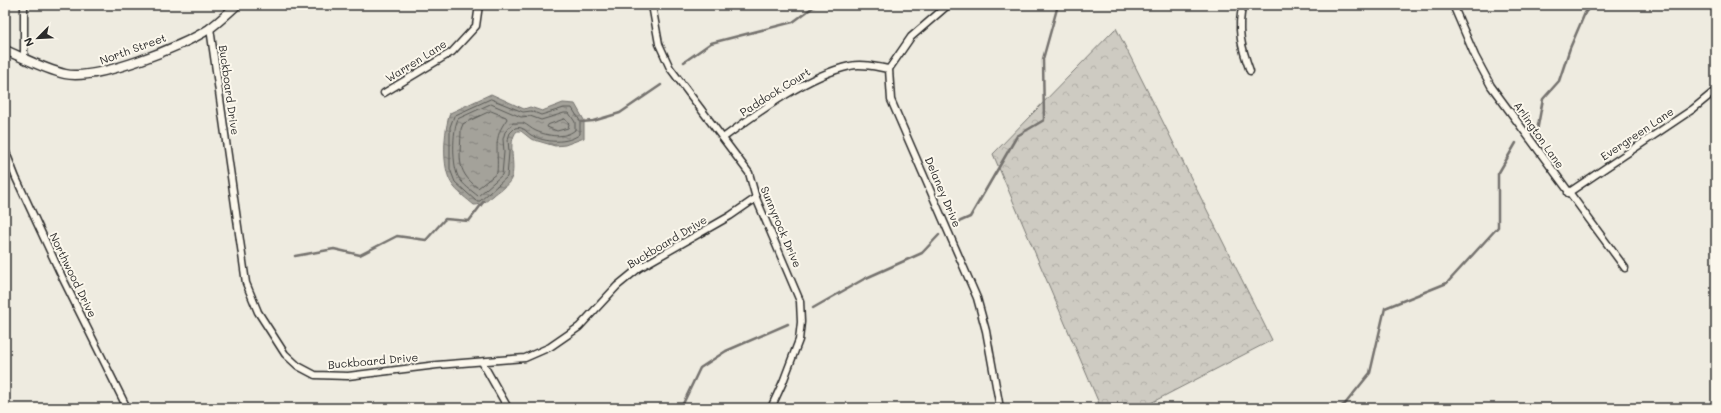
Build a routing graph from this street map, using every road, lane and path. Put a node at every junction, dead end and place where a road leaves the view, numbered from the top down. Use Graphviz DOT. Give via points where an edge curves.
graph roads {
  1 [pos="24,5"];
  2 [pos="237,5"];
  3 [pos="479,5"];
  4 [pos="652,5"];
  5 [pos="936,5"];
  6 [pos="948,5"];
  7 [pos="1242,5"];
  8 [pos="1453,5"];
  9 [pos="942,10"];
  10 [pos="210,28"];
  11 [pos="5,50"];
  12 [pos="24,57"];
  13 [pos="889,68"];
  14 [pos="1250,71"];
  15 [pos="1716,90"];
  16 [pos="384,93"];
  17 [pos="723,138"];
  18 [pos="5,150"];
  19 [pos="1568,193"];
  20 [pos="756,198"];
  21 [pos="1624,268"];
  22 [pos="482,362"];
  23 [pos="127,408"];
  24 [pos="508,408"];
  25 [pos="771,408"];
  26 [pos="1000,408"];
  1 -- 12 [label="street"];
  2 -- 10 [label="street, North Street"];
  3 -- 16 [label="street, Warren Lane" via="476,26 452,52"];
  4 -- 17 [label="street, Sunnyrock Drive" via="659,44 670,68"];
  5 -- 9 [label="street"];
  6 -- 9 [label="street"];
  7 -- 14 [label="street" via="1239,36"];
  8 -- 19 [label="street, Arlington Lane" via="1491,86"];
  9 -- 13 [label="street" via="911,37"];
  10 -- 12 [label="street, North Street" via="192,39 162,51 94,74 65,74"];
  10 -- 22 [label="street, Buckboard Drive" via="246,283 258,312 285,354 308,373 334,377"];
  11 -- 12 [label="street, North Street"];
  13 -- 17 [label="street, Paddock Court" via="861,65 830,72 809,81"];
  13 -- 26 [label="street, Delaney Drive" via="891,100 977,298 986,331"];
  15 -- 19 [label="street, Evergreen Lane" via="1693,109"];
  17 -- 20 [label="street, Sunnyrock Drive" via="749,173"];
  18 -- 23 [label="street, Northwood Drive" via="63,279"];
  19 -- 21 [label="street, Arlington Lane"];
  20 -- 22 [label="street, Buckboard Drive" via="730,216 639,268 617,286 579,327 550,347 525,358"];
  20 -- 25 [label="street, Sunnyrock Drive" via="800,301 799,340"];
  22 -- 24 [label="street"];
}
